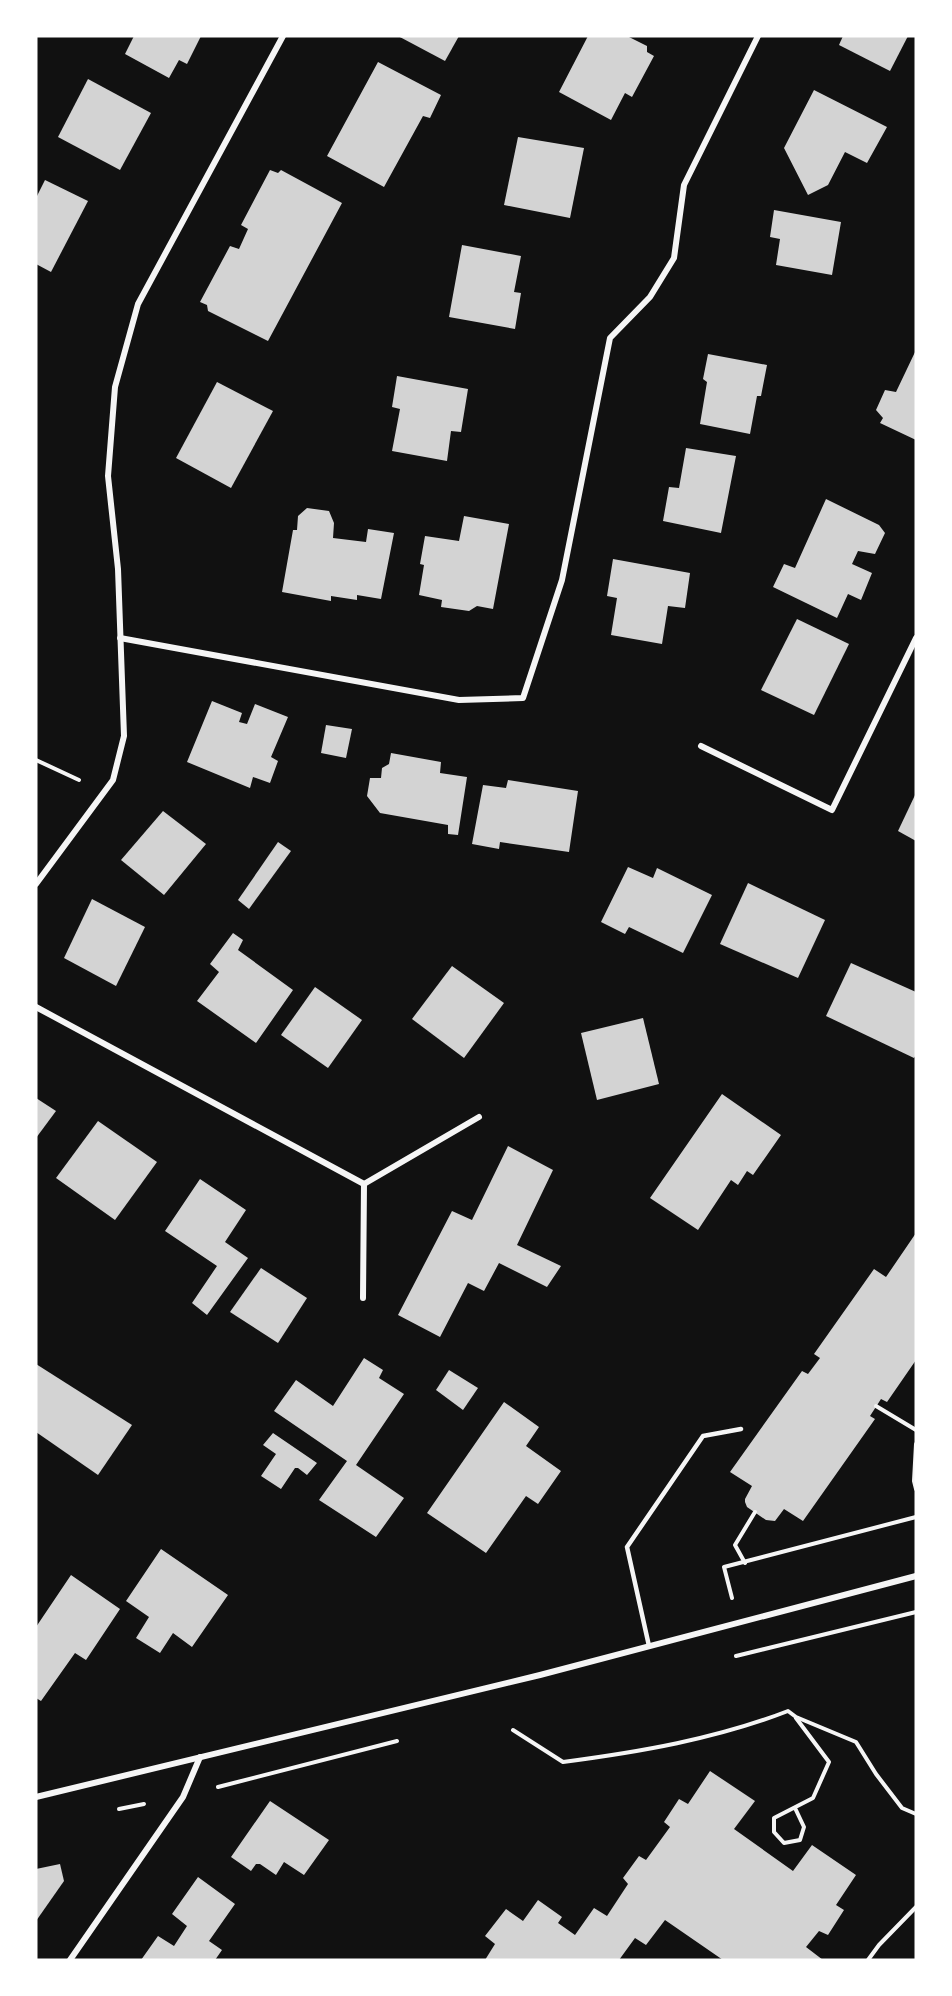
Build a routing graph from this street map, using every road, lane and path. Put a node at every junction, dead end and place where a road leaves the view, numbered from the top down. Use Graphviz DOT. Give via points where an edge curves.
graph roads {
  1 [pos="283,36"];
  2 [pos="758,36"];
  3 [pos="120,638"];
  4 [pos="916,638"];
  5 [pos="701,746"];
  6 [pos="36,760"];
  7 [pos="104,792"];
  8 [pos="36,884"];
  9 [pos="36,1006"];
  10 [pos="479,1117"];
  11 [pos="364,1184"];
  12 [pos="363,1298"];
  13 [pos="876,1406"];
  14 [pos="741,1429"];
  15 [pos="916,1430"];
  16 [pos="916,1444"];
  17 [pos="916,1489"];
  18 [pos="755,1512"];
  19 [pos="916,1517"];
  20 [pos="745,1563"];
  21 [pos="916,1576"];
  22 [pos="738,1623"];
  23 [pos="649,1646"];
  24 [pos="796,1717"];
  25 [pos="513,1730"];
  26 [pos="200,1757"];
  27 [pos="36,1797"];
  28 [pos="795,1808"];
  29 [pos="916,1814"];
  30 [pos="916,1907"];
  31 [pos="70,1960"];
  32 [pos="868,1960"];
  1 -- 3 [label="street" via="138,304 115,387 108,476 118,569"];
  2 -- 3 [label="street" via="684,185 674,258 650,297 610,338 562,580 523,698 459,700"];
  3 -- 7 [label="street" via="124,736 113,780"];
  4 -- 5 [label="street" via="832,810"];
  6 -- 7 [label="path"];
  7 -- 8 [label="street"];
  9 -- 11 [label="street"];
  10 -- 11 [label="street"];
  11 -- 12 [label="street"];
  13 -- 15 [label="path"];
  14 -- 23 [label="lane" via="703,1436 627,1547"];
  16 -- 17 [label="path"];
  18 -- 20 [label="path" via="735,1545"];
  19 -- 20 [label="path"];
  20 -- 22 [label="path" via="724,1567"];
  21 -- 22 [label="street"];
  22 -- 23 [label="street"];
  23 -- 26 [label="street"];
  24 -- 25 [label="path" via="788,1711 699,1738 563,1762"];
  24 -- 28 [label="path" via="829,1762 813,1798"];
  24 -- 29 [label="path" via="856,1742 902,1808"];
  26 -- 27 [label="street"];
  26 -- 31 [label="street" via="183,1797"];
  28 -- 28 [label="path" via="774,1818 774,1832 784,1843 800,1840 804,1827"];
  30 -- 32 [label="path"];
}
